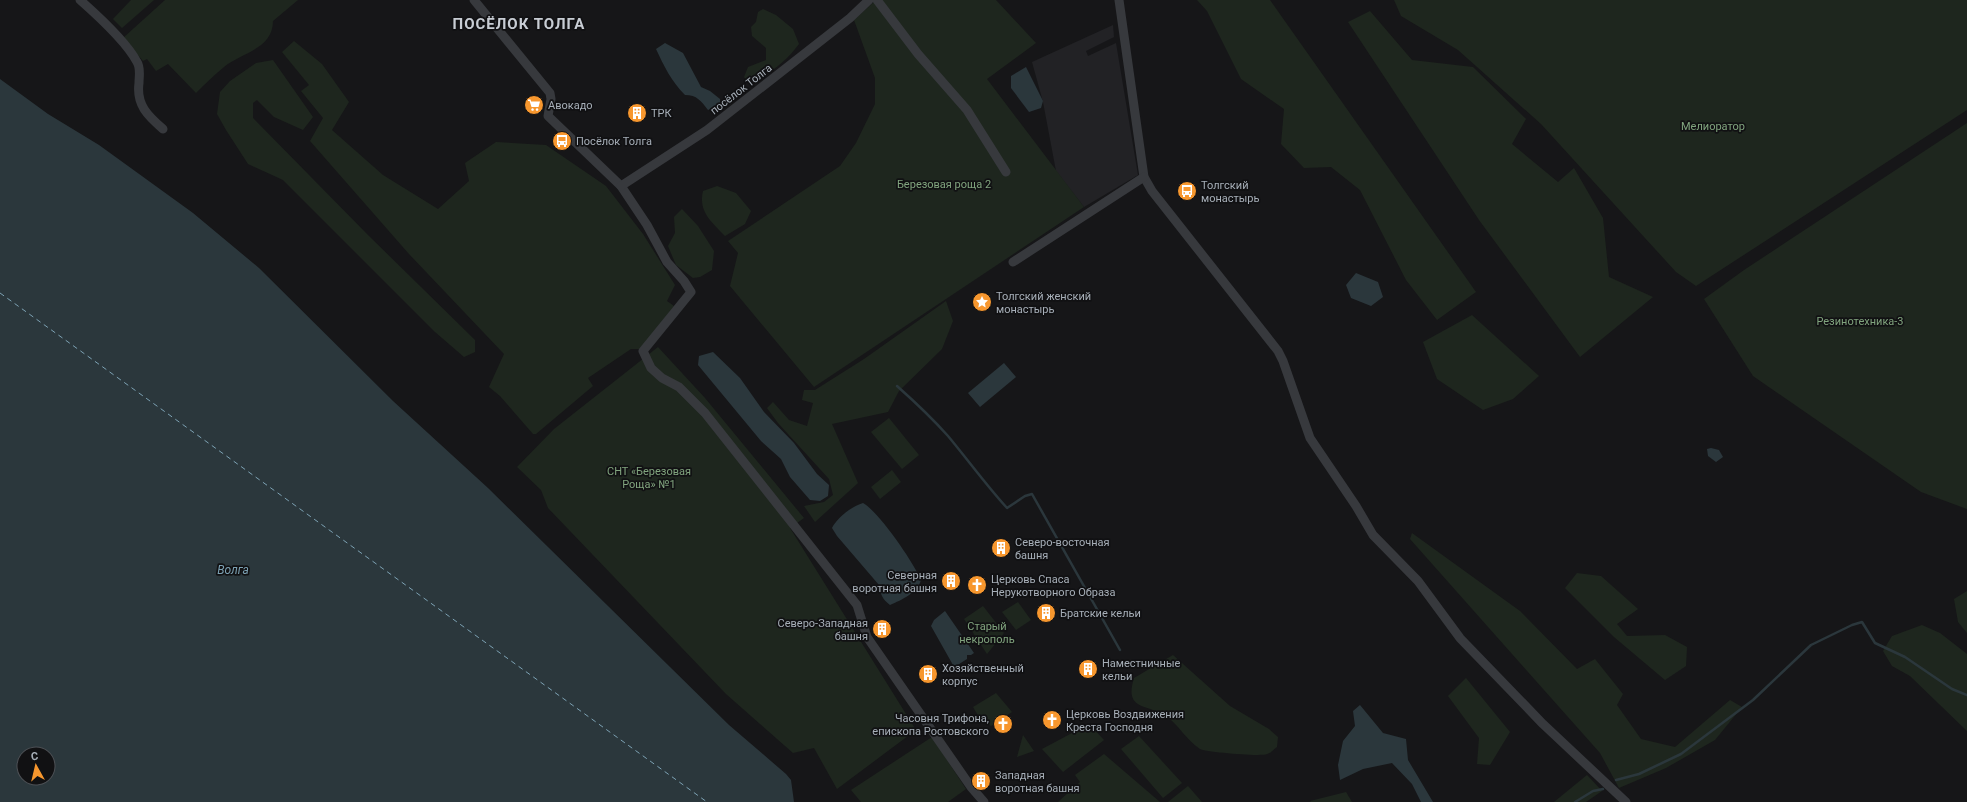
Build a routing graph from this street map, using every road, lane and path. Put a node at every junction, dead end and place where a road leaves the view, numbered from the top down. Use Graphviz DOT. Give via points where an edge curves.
graph roads {
  1 [pos="80,0"];
  2 [pos="474,0"];
  3 [pos="869,0"];
  4 [pos="877,0"];
  5 [pos="1119,0"];
  6 [pos="163,129"];
  7 [pos="1006,172"];
  8 [pos="1144,177"];
  9 [pos="621,186"];
  10 [pos="1013,262"];
  11 [pos="984,802"];
  12 [pos="1626,802"];
  1 -- 6 [label="street" via="117,37 137,62 140,74 138,98 148,116"];
  2 -- 9 [label="street" via="550,93 548,116"];
  3 -- 9 [label="street, посёлок Толга" via="850,18 697,138"];
  4 -- 7 [label="street" via="918,54 967,110"];
  5 -- 8 [label="street"];
  8 -- 10 [label="street"];
  8 -- 12 [label="street" via="1152,191 1278,351 1284,361 1310,438 1373,535 1418,581 1460,638 1543,724"];
  9 -- 11 [label="street" via="667,262 691,292 643,351 648,363 704,413 857,605 867,637"];
}
